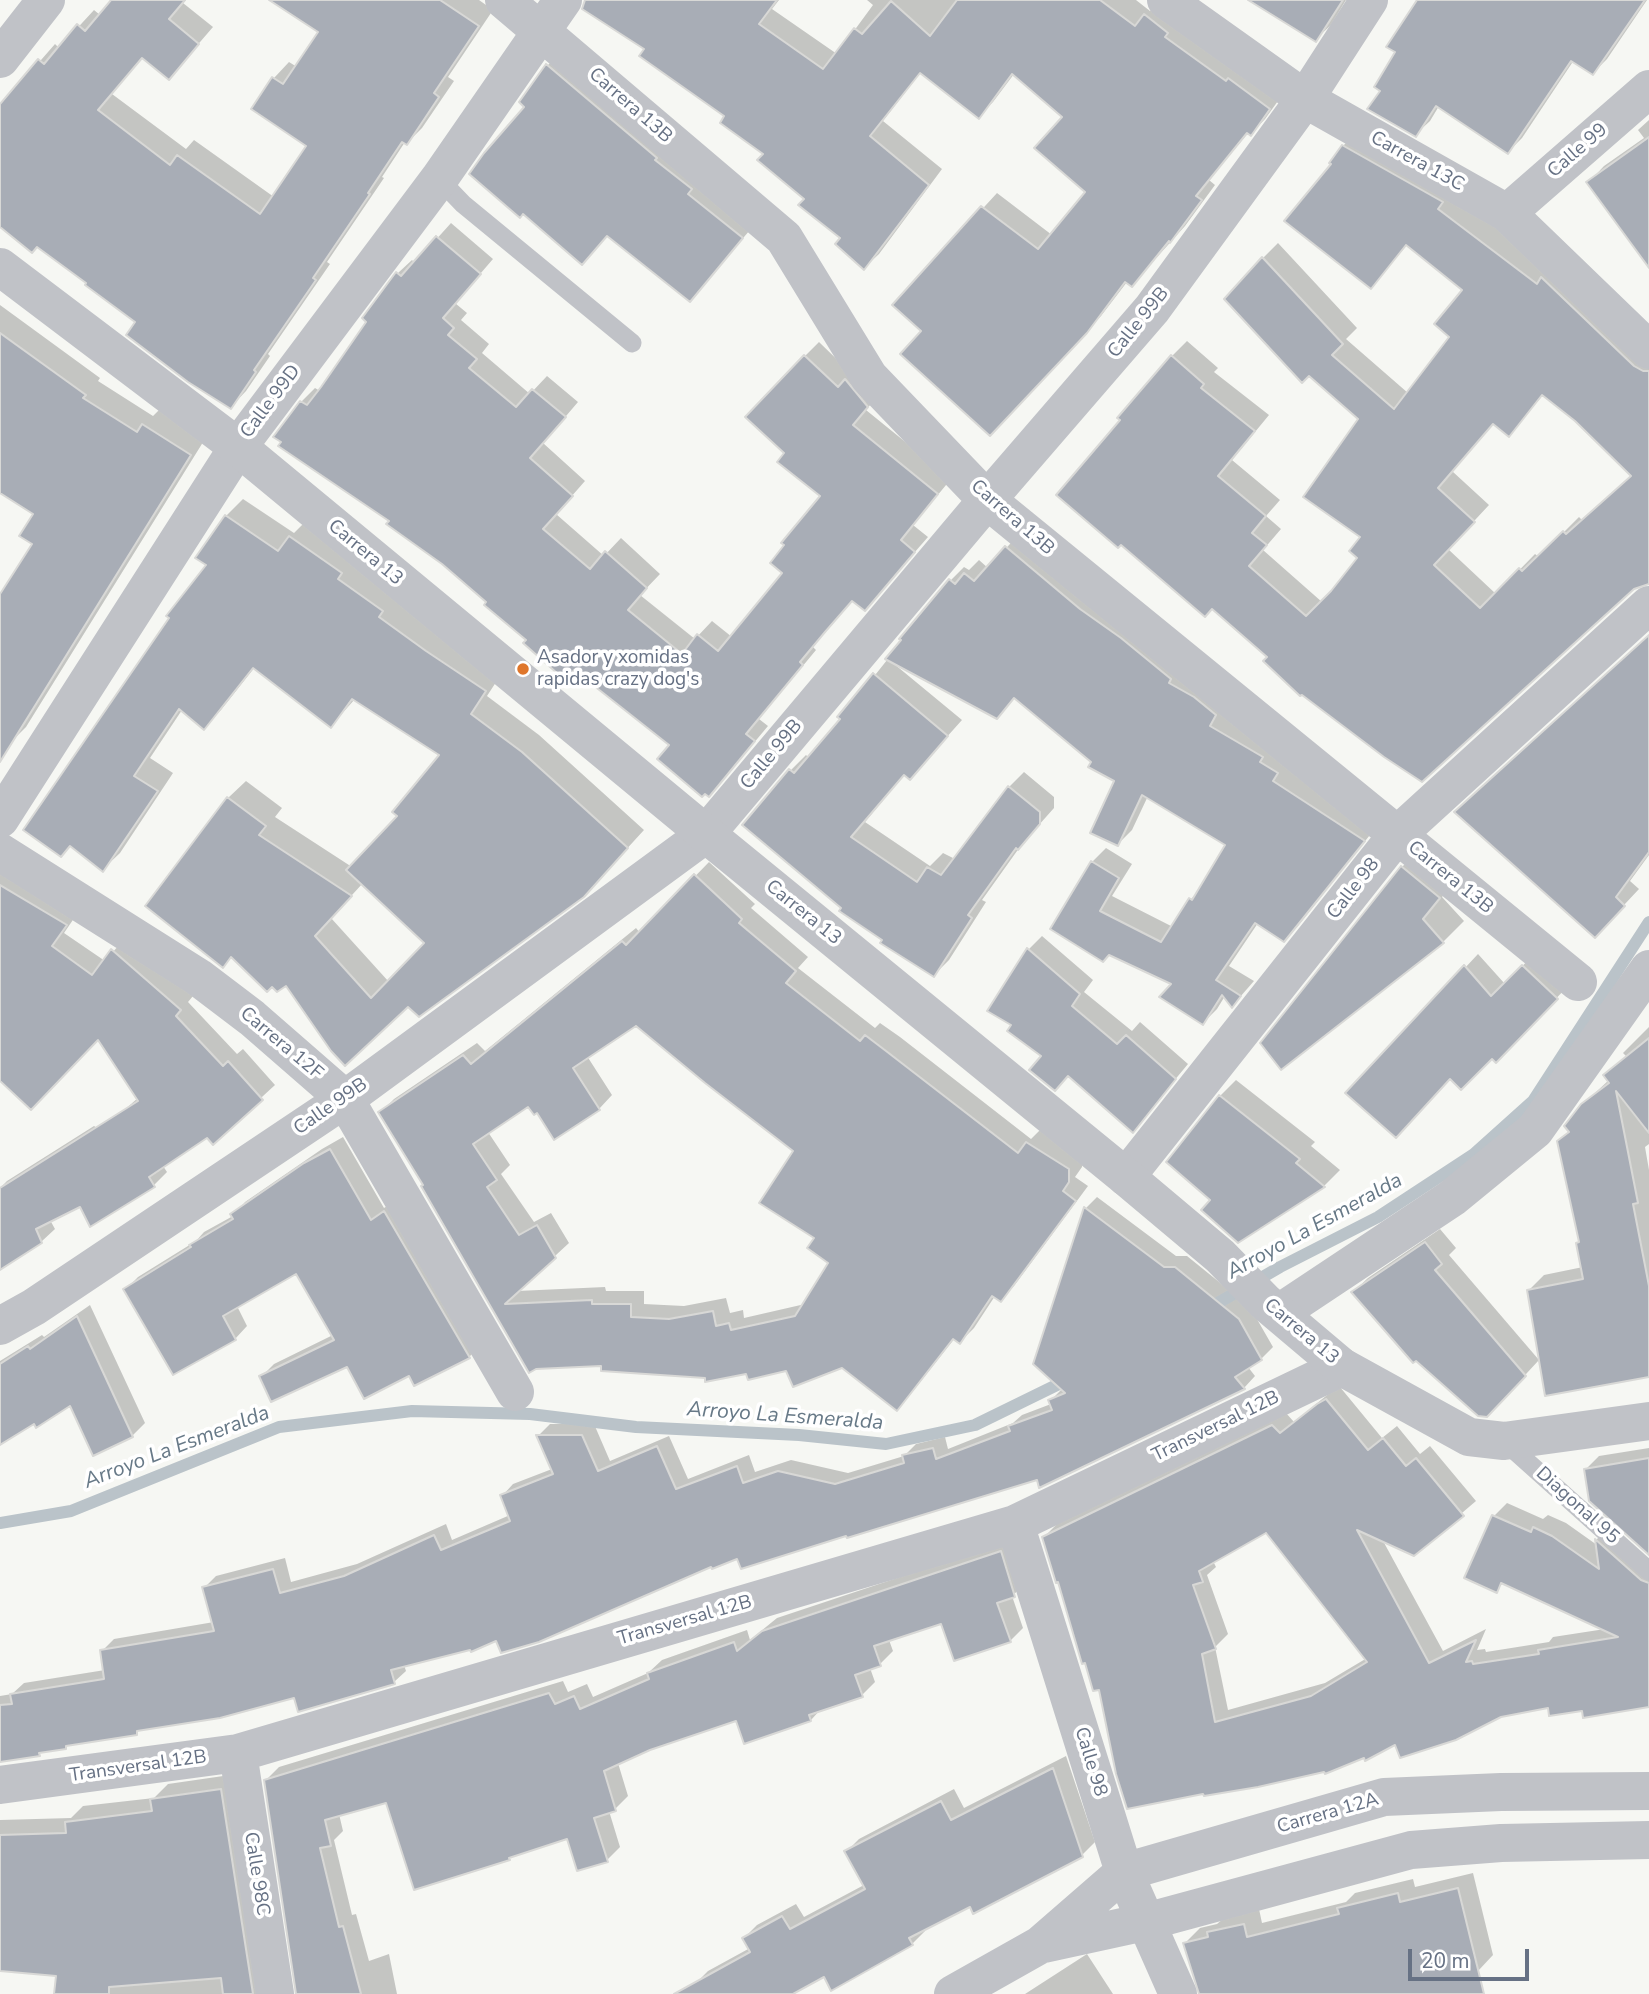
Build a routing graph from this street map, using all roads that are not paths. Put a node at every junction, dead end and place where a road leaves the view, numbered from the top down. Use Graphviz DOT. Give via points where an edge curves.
graph roads {
  1 [pos="46,0"];
  2 [pos="504,0"];
  3 [pos="564,0"];
  4 [pos="1166,0"];
  5 [pos="1369,0"];
  6 [pos="542,31"];
  7 [pos="0,58"];
  8 [pos="1649,89"];
  9 [pos="1305,99"];
  10 [pos="439,179"];
  11 [pos="1507,213"];
  12 [pos="0,267"];
  13 [pos="632,343"];
  14 [pos="1649,350"];
  15 [pos="237,447"];
  16 [pos="986,500"];
  17 [pos="1649,605"];
  18 [pos="0,819"];
  19 [pos="706,834"];
  20 [pos="1397,835"];
  21 [pos="0,852"];
  22 [pos="1649,969"];
  23 [pos="1578,982"];
  24 [pos="345,1099"];
  25 [pos="1126,1177"];
  26 [pos="1272,1308"];
  27 [pos="0,1326"];
  28 [pos="1342,1367"];
  29 [pos="515,1392"];
  30 [pos="1649,1421"];
  31 [pos="1504,1441"];
  32 [pos="1015,1524"];
  33 [pos="1649,1571"];
  34 [pos="238,1753"];
  35 [pos="0,1785"];
  36 [pos="1649,1791"];
  37 [pos="1649,1840"];
  38 [pos="1124,1872"];
  39 [pos="1145,1922"];
  40 [pos="1040,1945"];
  41 [pos="275,1994"];
  42 [pos="953,1994"];
  43 [pos="1178,1994"];
  1 -- 7 [label="street"];
  2 -- 6 [label="street, Carrera 13B"];
  3 -- 6 [label="street, Calle 99D"];
  4 -- 9 [label="street, Carrera 13C"];
  5 -- 9 [label="street, Calle 99B"];
  6 -- 10 [label="street, Calle 99D"];
  6 -- 16 [label="street, Carrera 13B" via="784,238 869,377"];
  8 -- 11 [label="street, Calle 99"];
  9 -- 11 [label="street, Carrera 13C"];
  9 -- 16 [label="street, Calle 99B" via="1152,309"];
  10 -- 13 [label="lane" via="463,204"];
  10 -- 15 [label="street, Calle 99D"];
  11 -- 14 [label="street, Carrera 13C"];
  12 -- 15 [label="street, Carrera 13"];
  15 -- 18 [label="street, Calle 99D"];
  15 -- 19 [label="street, Carrera 13"];
  16 -- 19 [label="street, Calle 99B"];
  16 -- 20 [label="street, Carrera 13B"];
  17 -- 20 [label="street, Calle 98"];
  19 -- 24 [label="street, Calle 99B"];
  19 -- 25 [label="street, Carrera 13"];
  20 -- 23 [label="street, Carrera 13B"];
  20 -- 25 [label="street, Calle 98"];
  21 -- 24 [label="street, Carrera 12F" via="198,977"];
  22 -- 26 [label="street" via="1535,1130 1452,1198"];
  24 -- 27 [label="street, Calle 99B"];
  24 -- 29 [label="street, Carrera 12F"];
  25 -- 26 [label="street, Carrera 13" via="1220,1256"];
  26 -- 28 [label="street, Carrera 13"];
  28 -- 31 [label="street, Carrera 13" via="1469,1437"];
  28 -- 32 [label="street, Transversal 12B"];
  30 -- 31 [label="street, Carrera 13"];
  31 -- 33 [label="lane, Diagonal 95"];
  32 -- 34 [label="street, Transversal 12B"];
  32 -- 38 [label="street, Calle 98"];
  34 -- 35 [label="street, Transversal 12B"];
  34 -- 41 [label="street, Calle 98C"];
  36 -- 38 [label="street, Carrera 12A" via="1384,1797"];
  37 -- 39 [label="street, Carrera 12A" via="1411,1850"];
  38 -- 39 [label="street, Calle 98"];
  38 -- 40 [label="street, Carrera 12A"];
  39 -- 40 [label="street, Carrera 12A"];
  39 -- 43 [label="street, Calle 98"];
  40 -- 42 [label="street, Carrera 12A"];
}
